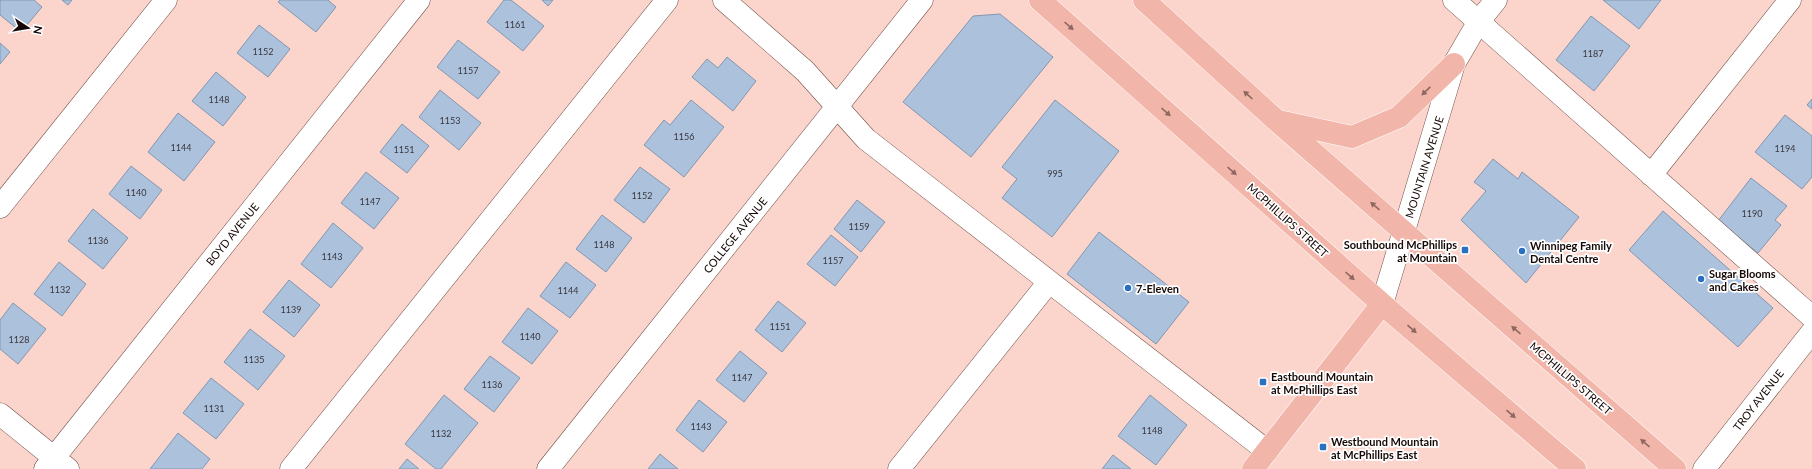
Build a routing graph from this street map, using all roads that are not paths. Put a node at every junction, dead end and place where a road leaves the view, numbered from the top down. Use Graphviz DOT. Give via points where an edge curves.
graph roads {
  1 [pos="166,0"];
  2 [pos="418,0"];
  3 [pos="667,0"];
  4 [pos="724,0"];
  5 [pos="922,0"];
  6 [pos="1040,0"];
  7 [pos="1144,0"];
  8 [pos="1454,0"];
  9 [pos="1496,0"];
  10 [pos="1790,0"];
  11 [pos="1479,22"];
  12 [pos="1454,64"];
  13 [pos="838,106"];
  14 [pos="1277,121"];
  15 [pos="1651,175"];
  16 [pos="0,206"];
  17 [pos="1404,232"];
  18 [pos="1049,282"];
  19 [pos="1382,304"];
  20 [pos="1812,317"];
  21 [pos="1812,332"];
  22 [pos="0,414"];
  23 [pos="1267,452"];
  24 [pos="56,465"];
  25 [pos="291,469"];
  26 [pos="548,469"];
  27 [pos="900,469"];
  28 [pos="1253,469"];
  29 [pos="1575,469"];
  30 [pos="1675,469"];
  31 [pos="1704,469"];
  1 -- 16 [label="street"];
  2 -- 24 [label="street, BOYD AVENUE"];
  3 -- 25 [label="street"];
  4 -- 13 [label="street" via="805,71"];
  5 -- 13 [label="street, COLLEGE AVENUE"];
  6 -- 19 [label="main road, MCPHILLIPS STREET, one-way"];
  14 -- 7 [label="main road, MCPHILLIPS STREET, one-way"];
  8 -- 11 [label="street"];
  9 -- 11 [label="street, MOUNTAIN AVENUE"];
  10 -- 15 [label="street"];
  11 -- 12 [label="street, MOUNTAIN AVENUE"];
  11 -- 15 [label="street"];
  12 -- 14 [label="main road, one-way" via="1399,117 1352,136"];
  12 -- 17 [label="street, MOUNTAIN AVENUE"];
  13 -- 18 [label="street" via="866,139"];
  13 -- 26 [label="street, COLLEGE AVENUE"];
  17 -- 14 [label="main road, MCPHILLIPS STREET, one-way"];
  15 -- 20 [label="street"];
  17 -- 19 [label="street, MOUNTAIN AVENUE"];
  30 -- 17 [label="main road, MCPHILLIPS STREET, one-way"];
  18 -- 23 [label="street"];
  18 -- 27 [label="street"];
  19 -- 23 [label="main road, MOUNTAIN AVENUE"];
  19 -- 29 [label="main road, MCPHILLIPS STREET, one-way"];
  21 -- 31 [label="street, TROY AVENUE"];
  22 -- 24 [label="street"];
  23 -- 28 [label="main road, MOUNTAIN AVENUE"];
}
